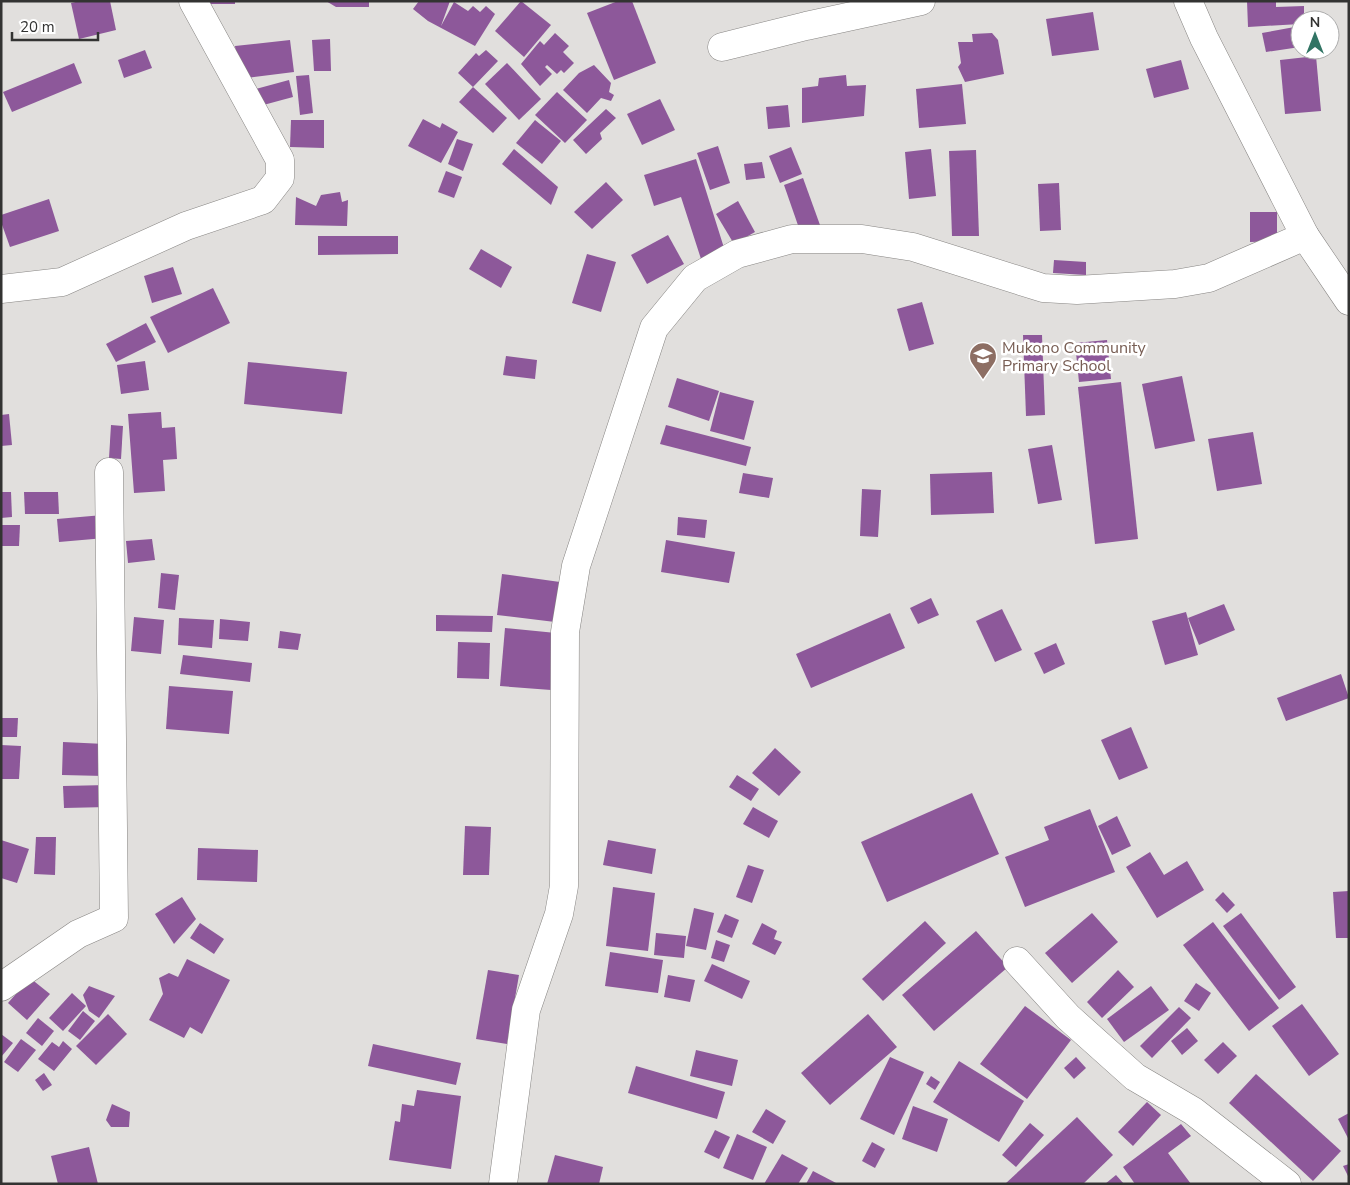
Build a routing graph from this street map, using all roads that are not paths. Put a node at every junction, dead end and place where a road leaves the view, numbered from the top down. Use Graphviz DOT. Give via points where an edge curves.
graph roads {
  1 [pos="193,1"];
  2 [pos="921,1"];
  3 [pos="1188,1"];
  4 [pos="722,47"];
  5 [pos="1306,236"];
  6 [pos="1,289"];
  7 [pos="1349,301"];
  8 [pos="109,472"];
  9 [pos="1017,961"];
  10 [pos="1,987"];
  11 [pos="503,1184"];
  12 [pos="1287,1184"];
  1 -- 6 [label="street" via="280,160 280,175 273,188 263,200 186,226 62,282"];
  2 -- 4 [label="street"];
  3 -- 5 [label="street"];
  5 -- 7 [label="street"];
  5 -- 11 [label="street" via="1209,278 1175,284 1077,290 1043,288 913,247 862,239 792,239 737,254 695,278 654,328 576,566 570,594 565,632 564,886 559,914 526,1010"];
  8 -- 10 [label="street" via="114,918 78,934"];
  9 -- 12 [label="street" via="1068,1017 1135,1077 1193,1111"];
}
